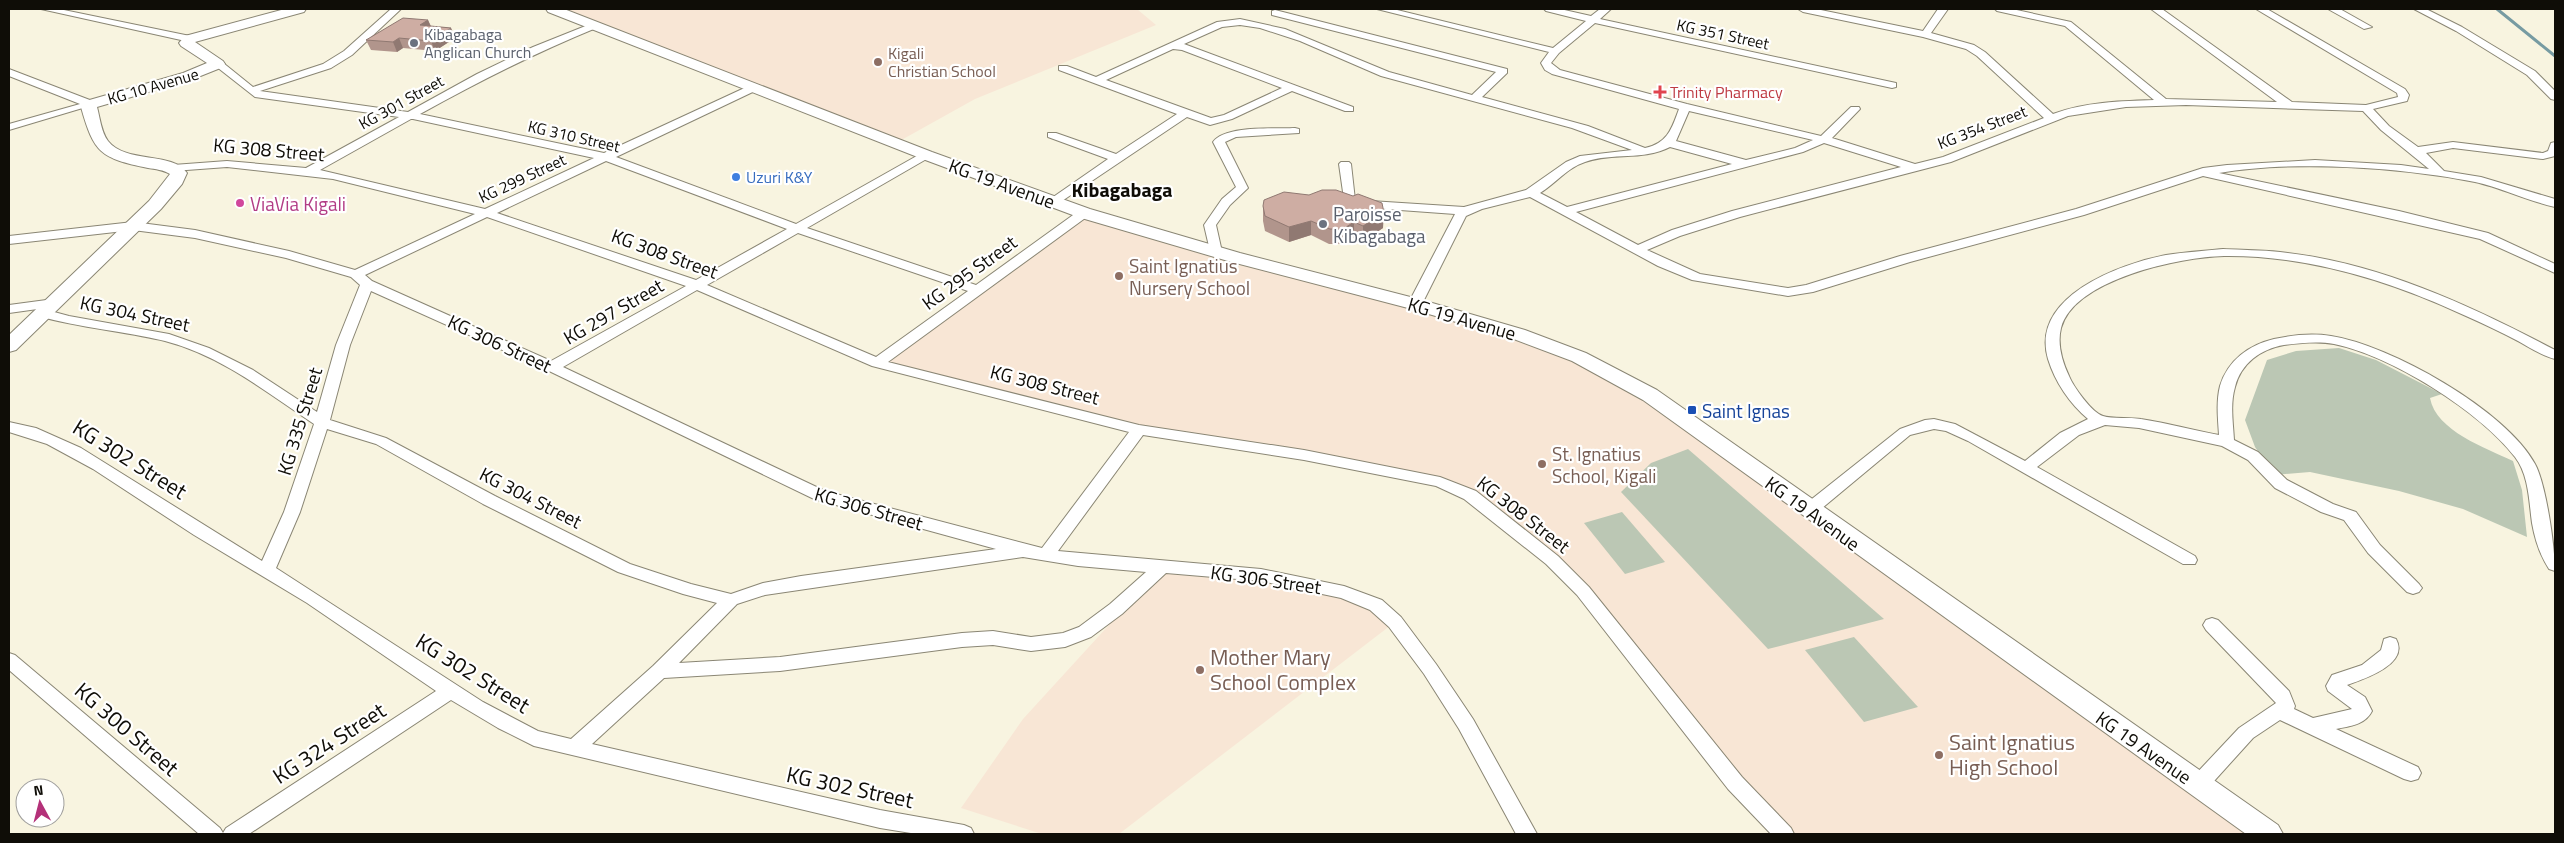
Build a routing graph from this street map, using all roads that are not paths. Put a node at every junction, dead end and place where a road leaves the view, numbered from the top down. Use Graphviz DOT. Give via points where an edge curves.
graph roads {
  1 [pos="46,9"];
  2 [pos="299,9"];
  3 [pos="396,9"];
  4 [pos="553,9"];
  5 [pos="1382,9"];
  6 [pos="1549,9"];
  7 [pos="1606,9"];
  8 [pos="1803,9"];
  9 [pos="1943,9"];
  10 [pos="2000,9"];
  11 [pos="2156,9"];
  12 [pos="2333,9"];
  13 [pos="2420,9"];
  14 [pos="2263,10"];
  15 [pos="1278,11"];
  16 [pos="1594,19"];
  17 [pos="1252,24"];
  18 [pos="593,26"];
  19 [pos="2367,27"];
  20 [pos="1925,34"];
  21 [pos="190,39"];
  22 [pos="1172,46"];
  23 [pos="1555,50"];
  24 [pos="218,64"];
  25 [pos="1063,68"];
  26 [pos="9,72"];
  27 [pos="1095,81"];
  28 [pos="1892,85"];
  29 [pos="755,87"];
  30 [pos="1290,88"];
  31 [pos="251,91"];
  32 [pos="2555,97"];
  33 [pos="1474,99"];
  34 [pos="2164,102"];
  35 [pos="91,104"];
  36 [pos="2290,106"];
  37 [pos="1685,107"];
  38 [pos="1349,108"];
  39 [pos="2366,108"];
  40 [pos="1855,109"];
  41 [pos="1184,114"];
  42 [pos="412,116"];
  43 [pos="2050,118"];
  44 [pos="9,127"];
  45 [pos="1295,131"];
  46 [pos="1052,134"];
  47 [pos="1826,140"];
  48 [pos="1669,143"];
  49 [pos="2555,145"];
  50 [pos="1645,151"];
  51 [pos="2416,151"];
  52 [pos="926,155"];
  53 [pos="606,157"];
  54 [pos="1116,158"];
  55 [pos="1744,163"];
  56 [pos="1345,164"];
  57 [pos="1914,167"];
  58 [pos="173,168"];
  59 [pos="308,172"];
  60 [pos="2203,172"];
  61 [pos="2439,172"];
  62 [pos="1531,193"];
  63 [pos="1052,202"];
  64 [pos="2555,203"];
  65 [pos="1465,211"];
  66 [pos="1567,211"];
  67 [pos="486,213"];
  68 [pos="1084,213"];
  69 [pos="133,226"];
  70 [pos="796,228"];
  71 [pos="9,240"];
  72 [pos="1638,248"];
  73 [pos="1216,252"];
  74 [pos="2555,269"];
  75 [pos="362,279"];
  76 [pos="697,285"];
  77 [pos="976,289"];
  78 [pos="1415,304"];
  79 [pos="48,308"];
  80 [pos="9,309"];
  81 [pos="9,346"];
  82 [pos="2555,354"];
  83 [pos="878,363"];
  84 [pos="552,367"];
  85 [pos="322,422"];
  86 [pos="2099,422"];
  87 [pos="9,427"];
  88 [pos="1139,430"];
  89 [pos="2227,442"];
  90 [pos="2026,469"];
  91 [pos="1809,510"];
  92 [pos="1024,551"];
  93 [pos="1046,555"];
  94 [pos="2189,560"];
  95 [pos="2555,564"];
  96 [pos="1162,567"];
  97 [pos="267,569"];
  98 [pos="2414,588"];
  99 [pos="731,600"];
  100 [pos="2212,625"];
  101 [pos="2390,644"];
  102 [pos="9,660"];
  103 [pos="659,671"];
  104 [pos="452,690"];
  105 [pos="2280,711"];
  106 [pos="2312,726"];
  107 [pos="574,748"];
  108 [pos="2412,773"];
  109 [pos="2199,784"];
  110 [pos="213,834"];
  111 [pos="233,834"];
  112 [pos="964,834"];
  113 [pos="1527,834"];
  114 [pos="1784,834"];
  115 [pos="2268,834"];
  1 -- 21 [label="street"];
  2 -- 21 [label="main road, KG 10 Avenue"];
  3 -- 31 [label="street" via="348,53 327,66"];
  4 -- 18 [label="main road, KG 19 Avenue"];
  5 -- 23 [label="street"];
  6 -- 16 [label="street, KG 351 Street"];
  7 -- 16 [label="street"];
  8 -- 20 [label="street"];
  9 -- 20 [label="street"];
  10 -- 34 [label="street" via="2059,21 2072,27"];
  11 -- 36 [label="street"];
  12 -- 19 [label="street"];
  13 -- 32 [label="street" via="2531,73"];
  14 -- 39 [label="street, KG 354 Street" via="2404,95 2403,99"];
  15 -- 17 [label="street"];
  15 -- 33 [label="street" via="1503,71"];
  16 -- 23 [label="street"];
  16 -- 28 [label="street, KG 351 Street" via="1662,37"];
  17 -- 22 [label="street" via="1233,21 1220,24"];
  17 -- 33 [label="street" via="1300,38 1383,74"];
  18 -- 29 [label="main road, KG 19 Avenue"];
  18 -- 42 [label="street, KG 301 Street" via="508,63"];
  20 -- 43 [label="street" via="1970,47 1982,54"];
  21 -- 24 [label="main road, KG 10 Avenue" via="186,42"];
  22 -- 27 [label="street"];
  22 -- 30 [label="street" via="1184,46"];
  23 -- 37 [label="street" via="1546,63 1556,72"];
  24 -- 31 [label="street, KG 310 Street"];
  24 -- 35 [label="main road, KG 10 Avenue"];
  25 -- 27 [label="street"];
  26 -- 35 [label="street"];
  27 -- 41 [label="street"];
  29 -- 52 [label="main road, KG 19 Avenue"];
  29 -- 53 [label="street, KG 299 Street"];
  30 -- 38 [label="street"];
  30 -- 41 [label="street" via="1219,121 1206,122"];
  31 -- 42 [label="street, KG 310 Street" via="276,98"];
  33 -- 50 [label="street" via="1577,126"];
  34 -- 36 [label="street, KG 354 Street"];
  34 -- 43 [label="street, KG 354 Street" via="2104,107"];
  35 -- 44 [label="street"];
  35 -- 58 [label="main road, KG 10 Avenue" via="93,122 104,147 125,157"];
  36 -- 39 [label="street, KG 354 Street"];
  37 -- 47 [label="street"];
  37 -- 48 [label="street"];
  39 -- 51 [label="street" via="2385,128"];
  40 -- 47 [label="street"];
  41 -- 54 [label="street"];
  42 -- 53 [label="street, KG 310 Street"];
  42 -- 59 [label="street, KG 301 Street"];
  43 -- 57 [label="street, KG 354 Street" via="1971,153"];
  45 -- 73 [label="street" via="1234,134 1219,142 1242,188 1226,202 1210,225"];
  46 -- 54 [label="street"];
  47 -- 55 [label="street"];
  47 -- 57 [label="street"];
  48 -- 50 [label="street"];
  48 -- 55 [label="street"];
  49 -- 51 [label="street" via="2553,153 2543,156 2453,144"];
  50 -- 62 [label="street" via="1583,158"];
  51 -- 61 [label="street"];
  52 -- 63 [label="main road, KG 19 Avenue"];
  52 -- 70 [label="street, KG 297 Street"];
  53 -- 67 [label="street, KG 299 Street"];
  53 -- 70 [label="street, KG 310 Street"];
  54 -- 63 [label="street"];
  55 -- 66 [label="street"];
  56 -- 65 [label="street" via="1349,202"];
  57 -- 72 [label="street, KG 354 Street" via="1736,214"];
  58 -- 59 [label="street, KG 308 Street" via="228,164"];
  58 -- 69 [label="main road" via="179,173 176,180"];
  59 -- 67 [label="street, KG 308 Street" via="408,192"];
  60 -- 61 [label="street" via="2315,163"];
  60 -- 72 [label="street" via="2089,210 1905,259 1798,292 1773,291 1697,277"];
  60 -- 74 [label="street" via="2475,234"];
  61 -- 64 [label="street" via="2496,184"];
  62 -- 65 [label="street"];
  62 -- 66 [label="street"];
  63 -- 68 [label="main road, KG 19 Avenue"];
  65 -- 78 [label="street"];
  66 -- 72 [label="street"];
  67 -- 75 [label="street, KG 299 Street"];
  67 -- 76 [label="street, KG 308 Street"];
  68 -- 73 [label="main road, KG 19 Avenue"];
  68 -- 77 [label="street, KG 295 Street"];
  69 -- 71 [label="street, KG 306 Street"];
  69 -- 75 [label="street, KG 306 Street" via="195,234 289,255"];
  69 -- 79 [label="main road"];
  70 -- 76 [label="street, KG 297 Street"];
  70 -- 77 [label="street, KG 310 Street"];
  73 -- 78 [label="main road, KG 19 Avenue"];
  75 -- 84 [label="street, KG 306 Street"];
  75 -- 85 [label="street, KG 335 Street"];
  76 -- 83 [label="street, KG 308 Street"];
  76 -- 84 [label="street, KG 297 Street"];
  77 -- 83 [label="street, KG 295 Street"];
  78 -- 91 [label="main road, KG 19 Avenue" via="1554,347 1622,378"];
  79 -- 80 [label="street"];
  79 -- 81 [label="main road"];
  79 -- 85 [label="street, KG 304 Street" via="68,320 169,338 204,351 248,373"];
  82 -- 86 [label="street" via="2450,303 2362,272 2272,255 2229,252 2203,255 2144,265 2095,284 2056,321 2052,346 2056,361 2070,391"];
  83 -- 88 [label="street, KG 308 Street"];
  84 -- 92 [label="street, KG 306 Street" via="820,496"];
  85 -- 97 [label="street, KG 335 Street" via="292,512"];
  85 -- 99 [label="street, KG 304 Street" via="381,441 624,568"];
  86 -- 89 [label="street" via="2141,424"];
  86 -- 90 [label="street" via="2082,428 2049,448"];
  87 -- 97 [label="street, KG 302 Street" via="25,429 54,440"];
  88 -- 93 [label="street"];
  88 -- 114 [label="street, KG 308 Street" via="1402,473 1440,482 1470,495 1552,560 1583,591 1735,783"];
  89 -- 95 [label="street" via="2228,386 2248,353 2296,339 2319,338 2349,343 2382,356 2455,396 2522,455 2529,466 2546,551"];
  89 -- 98 [label="street" via="2253,456 2282,484 2327,508 2350,516 2374,549"];
  90 -- 91 [label="street" via="1950,428 1925,425 1904,432"];
  90 -- 94 [label="street"];
  91 -- 109 [label="main road, KG 19 Avenue"];
  92 -- 93 [label="street, KG 306 Street"];
  92 -- 99 [label="street" via="801,582 763,589"];
  93 -- 96 [label="street, KG 306 Street"];
  96 -- 103 [label="street" via="1116,609 1085,632 1065,640 1031,644 994,638 962,640 780,664"];
  96 -- 113 [label="street, KG 306 Street" via="1261,575 1310,583 1376,605 1395,622 1430,668 1466,724"];
  97 -- 104 [label="street, KG 302 Street"];
  99 -- 103 [label="street"];
  100 -- 105 [label="street" via="2282,696 2286,706"];
  101 -- 106 [label="street" via="2390,653 2368,670 2339,680 2335,686 2358,702 2364,711 2353,718"];
  102 -- 110 [label="street, KG 300 Street"];
  103 -- 107 [label="street"];
  104 -- 107 [label="street, KG 302 Street" via="534,738"];
  104 -- 111 [label="street, KG 324 Street"];
  105 -- 106 [label="street"];
  105 -- 109 [label="street" via="2246,733"];
  106 -- 108 [label="street"];
  107 -- 112 [label="street, KG 302 Street" via="871,817"];
  109 -- 115 [label="main road, KG 19 Avenue"];
}
